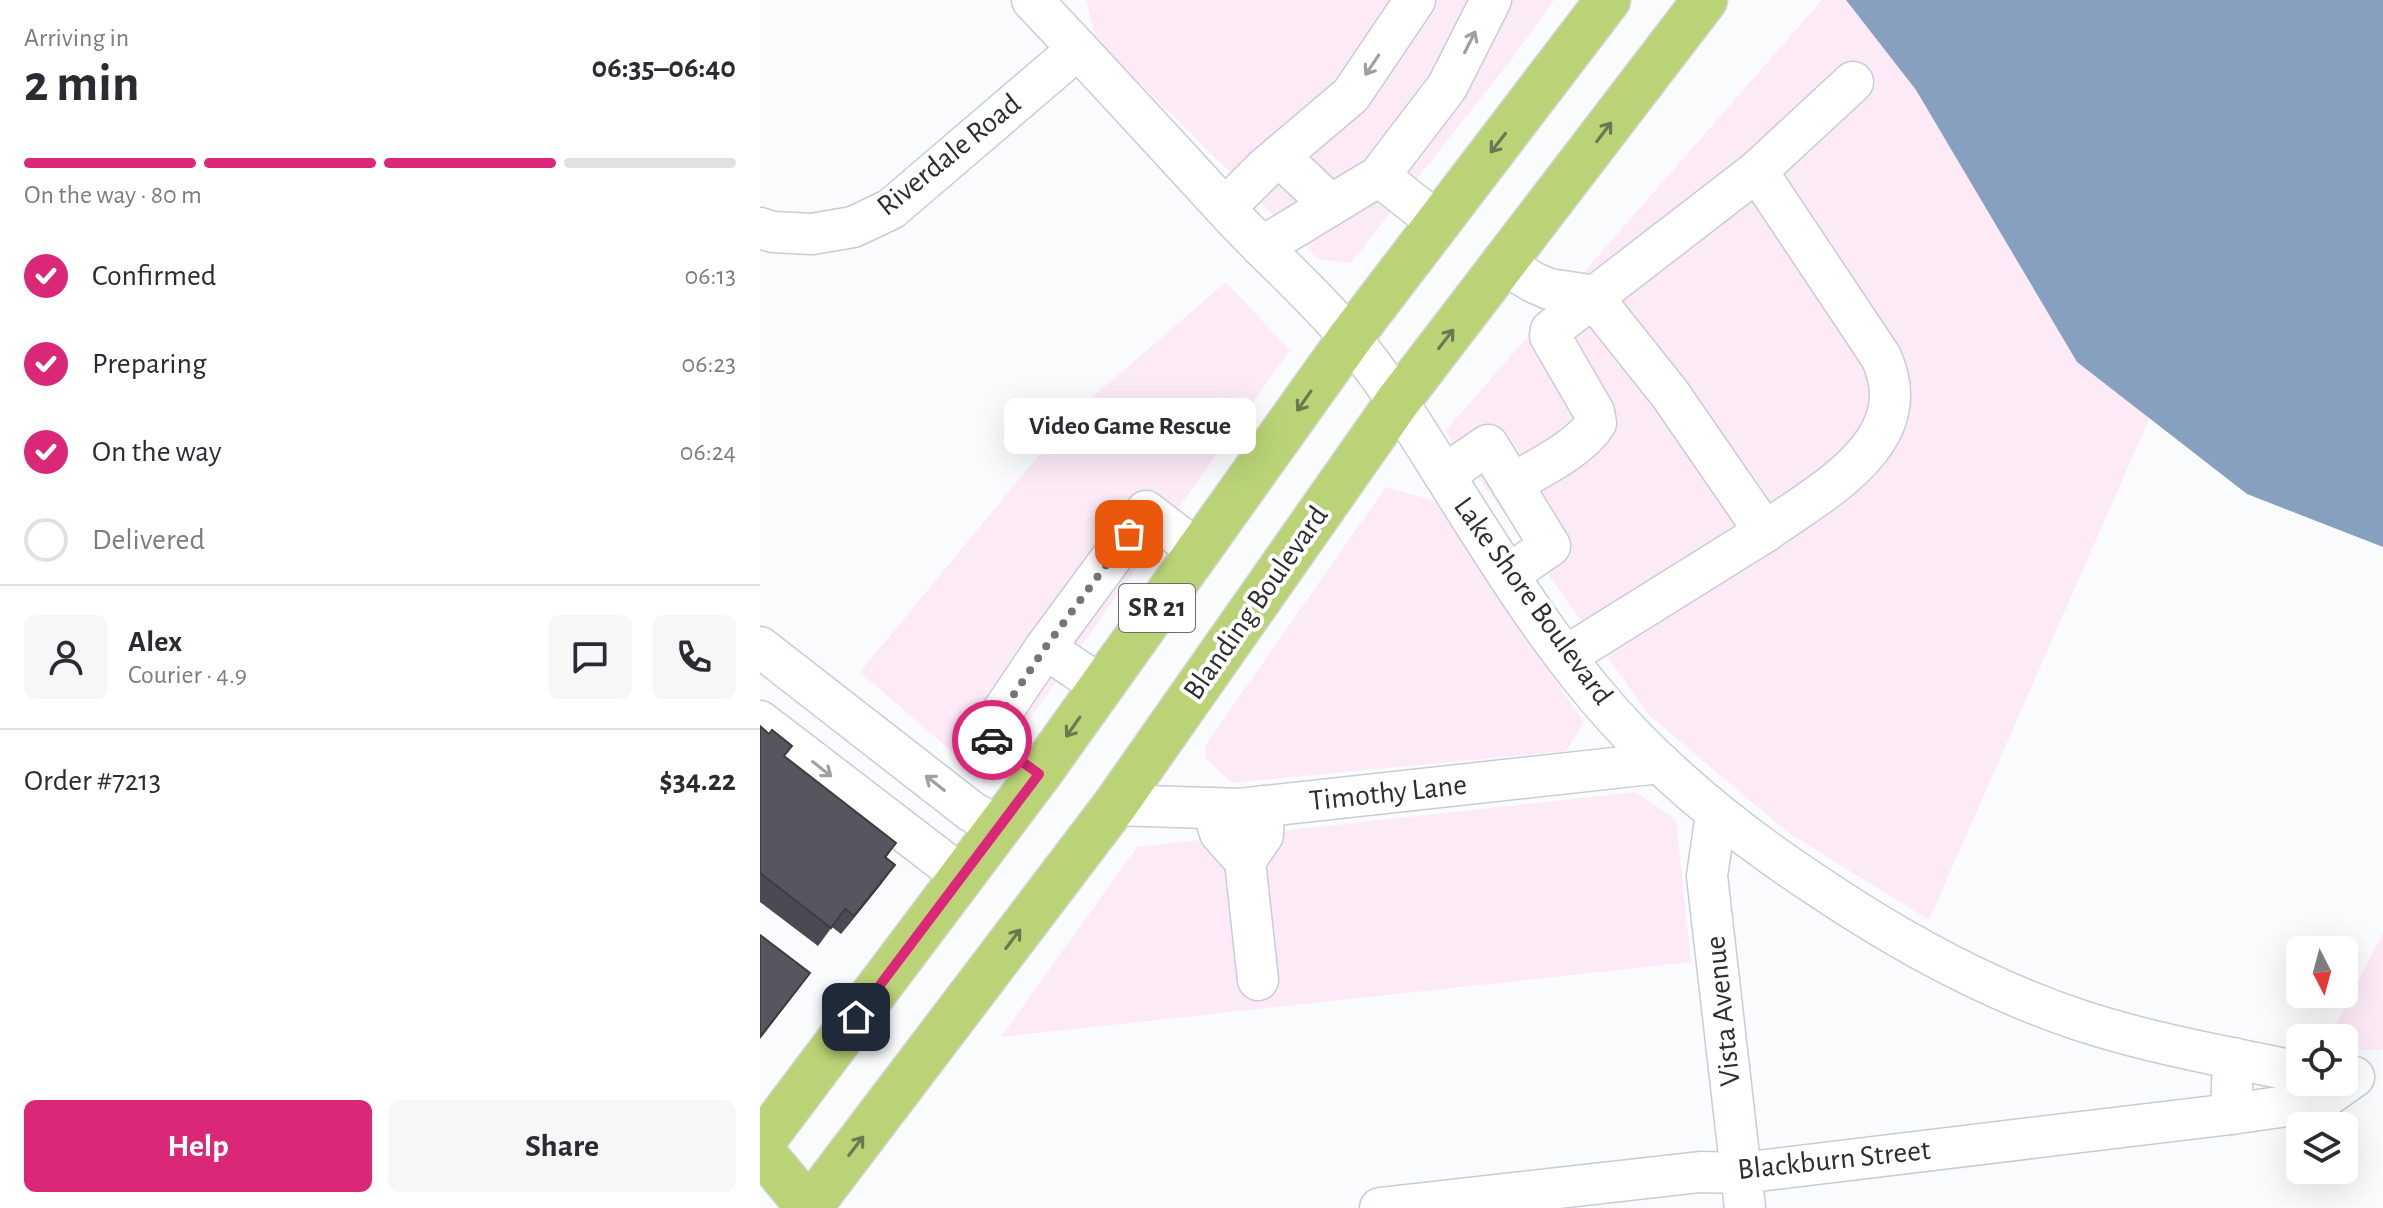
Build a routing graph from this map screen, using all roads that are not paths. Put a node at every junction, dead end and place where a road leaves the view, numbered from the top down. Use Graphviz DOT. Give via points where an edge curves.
graph roads {
  1 [pos="1032,0"];
  2 [pos="1415,0"];
  3 [pos="1491,0"];
  4 [pos="1608,0"];
  5 [pos="1705,0"];
  6 [pos="1078,49"];
  7 [pos="1853,82"];
  8 [pos="1279,156"];
  9 [pos="1757,171"];
  10 [pos="1379,176"];
  11 [pos="1330,204"];
  12 [pos="1225,208"];
  13 [pos="1437,222"];
  14 [pos="760,228"];
  15 [pos="1262,247"];
  16 [pos="1504,264"];
  17 [pos="1590,297"];
  18 [pos="1350,338"];
  19 [pos="1398,401"];
  20 [pos="1444,475"];
  21 [pos="1512,484"];
  22 [pos="1765,532"];
  23 [pos="1198,551"];
  24 [pos="1508,575"];
  25 [pos="760,647"];
  26 [pos="1045,648"];
  27 [pos="1566,656"];
  28 [pos="1101,686"];
  29 [pos="760,721"];
  30 [pos="1660,763"];
  31 [pos="1039,774"];
  32 [pos="1115,805"];
  33 [pos="1264,806"];
  34 [pos="1212,808"];
  35 [pos="1716,814"];
  36 [pos="999,827"];
  37 [pos="1245,861"];
  38 [pos="962,876"];
  39 [pos="1258,980"];
  40 [pos="2233,1058"];
  41 [pos="2286,1069"];
  42 [pos="2360,1078"];
  43 [pos="2231,1114"];
  44 [pos="760,1147"];
  45 [pos="1743,1190"];
  46 [pos="809,1208"];
  47 [pos="1380,1208"];
  1 -- 6 [label="street, Lake Shore Boulevard"];
  2 -- 8 [label="street, one-way" via="1351,95"];
  10 -- 3 [label="street, one-way" via="1447,87"];
  4 -- 13 [label="main road, SR 21, one-way"];
  16 -- 5 [label="main road, Blanding Boulevard / SR 21, one-way"];
  6 -- 12 [label="street, Lake Shore Boulevard"];
  6 -- 14 [label="street, Riverdale Road" via="891,209 853,227 812,234"];
  7 -- 9 [label="street"];
  8 -- 11 [label="street"];
  8 -- 12 [label="street"];
  9 -- 17 [label="street"];
  9 -- 22 [label="street" via="1881,357 1891,396 1878,438 1850,471"];
  10 -- 11 [label="street"];
  10 -- 13 [label="street"];
  11 -- 15 [label="street"];
  12 -- 15 [label="street, Lake Shore Boulevard"];
  13 -- 18 [label="main road, SR 21"];
  15 -- 18 [label="street, Lake Shore Boulevard"];
  16 -- 17 [label="street" via="1549,289"];
  19 -- 16 [label="main road, Blanding Boulevard / SR 21, one-way"];
  17 -- 21 [label="street" via="1555,325 1550,336 1596,423 1553,460"];
  17 -- 22 [label="street" via="1670,394"];
  18 -- 19 [label="street, Lake Shore Boulevard"];
  18 -- 23 [label="main road, SR 21, one-way"];
  19 -- 20 [label="street, Lake Shore Boulevard"];
  19 -- 32 [label="main road, Blanding Boulevard / SR 21"];
  20 -- 21 [label="street" via="1488,445"];
  20 -- 24 [label="street, Lake Shore Boulevard"];
  21 -- 24 [label="street" via="1550,546"];
  22 -- 27 [label="street"];
  23 -- 26 [label="street" via="1146,511"];
  23 -- 28 [label="main road, SR 21"];
  24 -- 27 [label="street, Lake Shore Boulevard"];
  36 -- 25 [label="street, one-way" via="972,812"];
  26 -- 28 [label="street"];
  26 -- 31 [label="street" via="986,736"];
  27 -- 30 [label="street, Lake Shore Boulevard"];
  28 -- 31 [label="main road, SR 21, one-way"];
  29 -- 38 [label="street, one-way"];
  30 -- 33 [label="street, Timothy Lane"];
  30 -- 35 [label="street, Lake Shore Boulevard"];
  31 -- 36 [label="main road, SR 21"];
  32 -- 34 [label="street, Timothy Lane"];
  46 -- 32 [label="main road, Blanding Boulevard / SR 21, one-way"];
  33 -- 34 [label="street, Timothy Lane"];
  33 -- 37 [label="street" via="1263,835"];
  34 -- 37 [label="street" via="1220,833"];
  35 -- 40 [label="street, Lake Shore Boulevard" via="1874,924 1951,968 2082,1021"];
  35 -- 45 [label="street, Vista Avenue" via="1707,876"];
  36 -- 38 [label="main road, SR 21"];
  37 -- 39 [label="street"];
  38 -- 44 [label="main road, SR 21"];
  40 -- 41 [label="street, Lake Shore Boulevard"];
  40 -- 43 [label="street"];
  42 -- 43 [label="street, Blackburn Street" via="2320,1101"];
  43 -- 45 [label="street, Blackburn Street"];
  44 -- 46 [label="main road"];
  45 -- 47 [label="street, Blackburn Street" via="1700,1172"];
}
